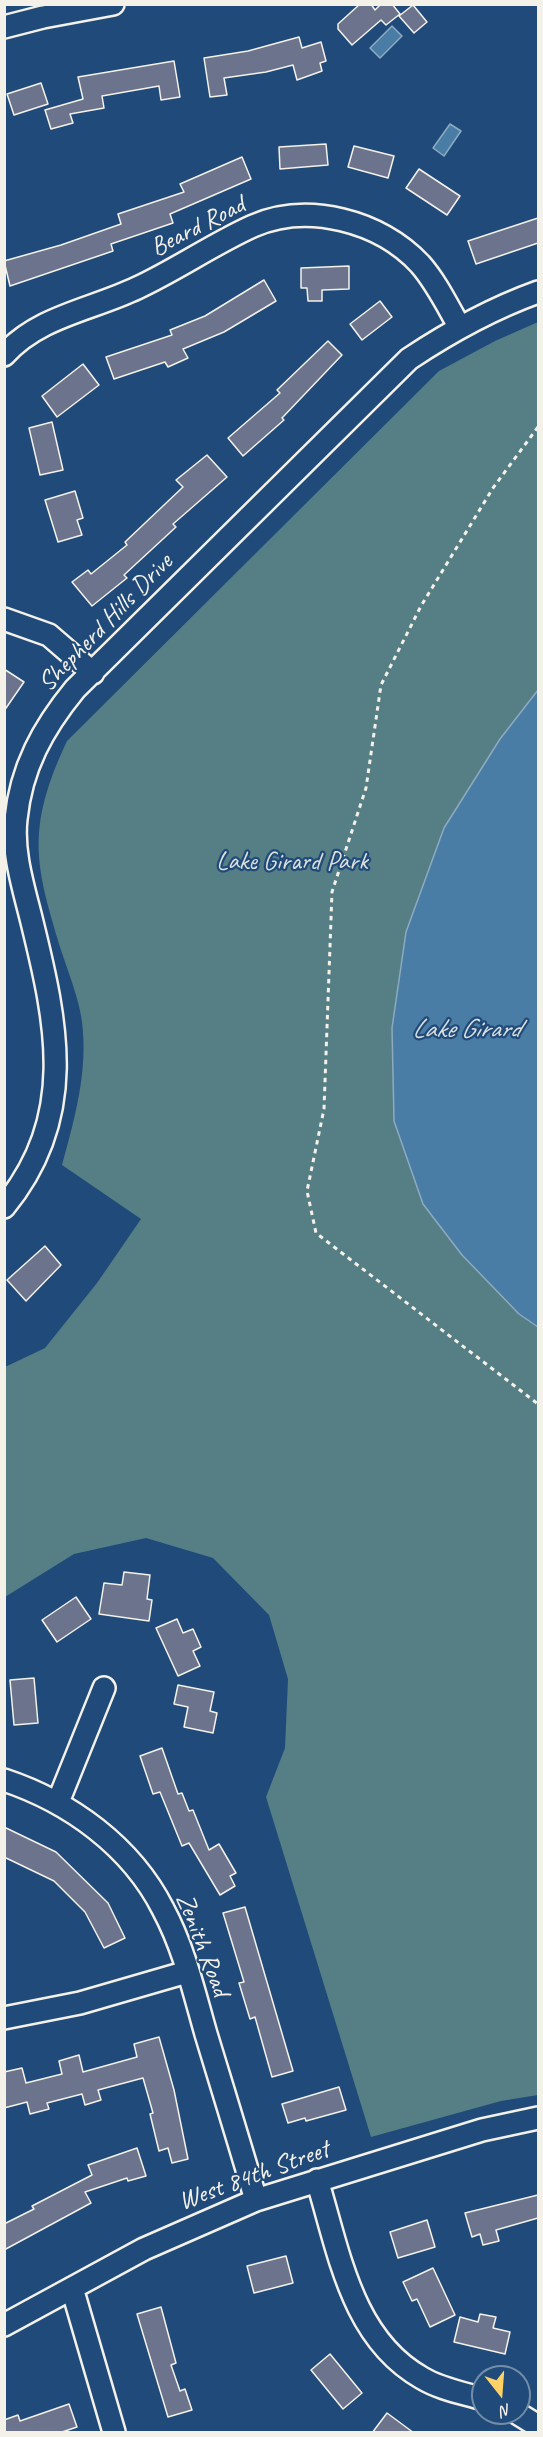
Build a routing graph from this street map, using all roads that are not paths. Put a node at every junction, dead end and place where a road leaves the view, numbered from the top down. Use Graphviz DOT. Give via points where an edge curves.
graph roads {
  1 [pos="113,4"];
  2 [pos="64,9"];
  3 [pos="4,27"];
  4 [pos="538,292"];
  5 [pos="459,326"];
  6 [pos="4,355"];
  7 [pos="4,619"];
  8 [pos="93,673"];
  9 [pos="4,1207"];
  10 [pos="104,1688"];
  11 [pos="4,1780"];
  12 [pos="58,1802"];
  13 [pos="188,1972"];
  14 [pos="4,2018"];
  15 [pos="538,2118"];
  16 [pos="317,2180"];
  17 [pos="256,2200"];
  18 [pos="72,2288"];
  19 [pos="4,2325"];
  20 [pos="471,2395"];
  21 [pos="114,2433"];
  1 -- 2 [label="street"];
  2 -- 3 [label="street"];
  4 -- 5 [label="street, Shepherd Hills Drive"];
  5 -- 6 [label="street, Beard Road" via="421,265 399,245 372,230 314,215 255,225 157,279 38,327"];
  5 -- 8 [label="street, Shepherd Hills Drive" via="410,359 369,396"];
  7 -- 8 [label="street" via="49,635"];
  8 -- 9 [label="street, Shepherd Hills Drive" via="52,718 34,749 22,783 16,820 17,856 55,1022 57,1066 51,1110 37,1153 17,1192"];
  10 -- 12 [label="street"];
  11 -- 12 [label="street, Zenith Road"];
  12 -- 13 [label="street, Zenith Road" via="108,1838 139,1870 163,1908"];
  13 -- 14 [label="street" via="80,2003"];
  13 -- 17 [label="street, Zenith Road"];
  15 -- 16 [label="street, West 84th Street" via="482,2130"];
  16 -- 17 [label="street, West 84th Street"];
  16 -- 20 [label="street" via="351,2292 378,2343 423,2379"];
  17 -- 18 [label="street, West 84th Street" via="154,2245"];
  18 -- 19 [label="street, West 84th Street"];
  18 -- 21 [label="street"];
}
